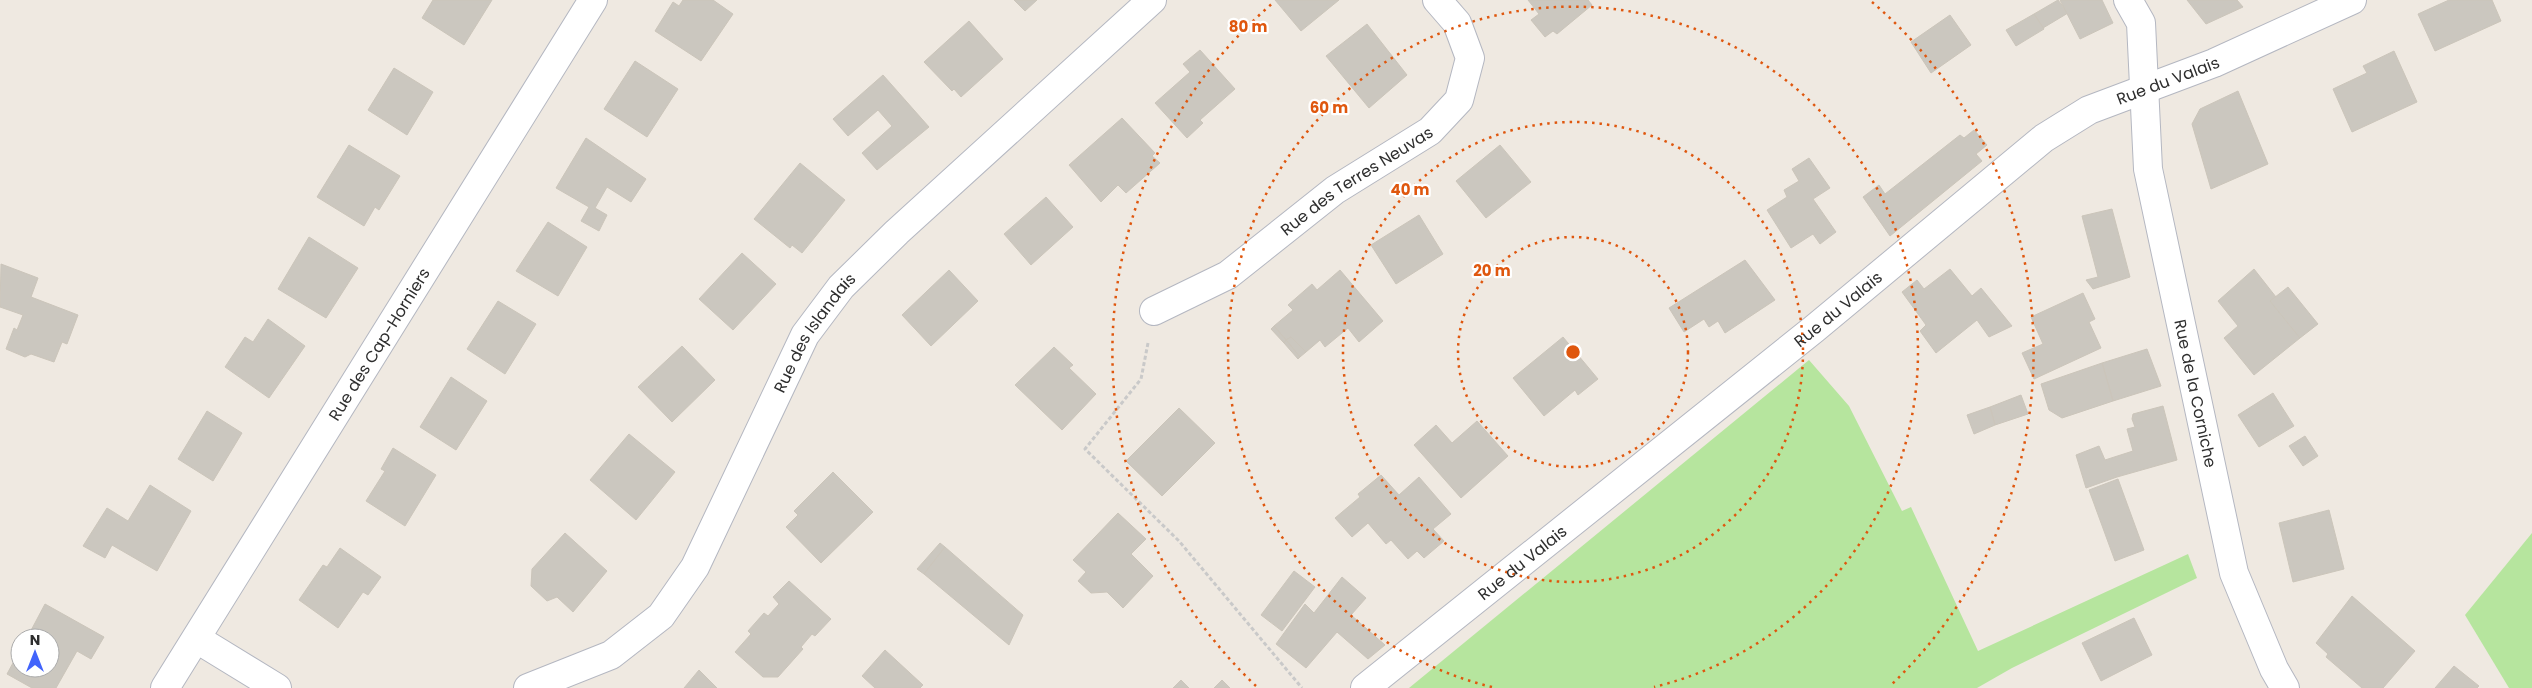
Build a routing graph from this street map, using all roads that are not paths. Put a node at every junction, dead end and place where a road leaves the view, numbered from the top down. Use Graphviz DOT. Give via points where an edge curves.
graph roads {
  1 [pos="594,0"];
  2 [pos="1152,0"];
  3 [pos="1438,0"];
  4 [pos="2128,0"];
  5 [pos="2352,0"];
  6 [pos="2144,89"];
  7 [pos="1154,311"];
  8 [pos="197,639"];
  9 [pos="165,688"];
  10 [pos="277,688"];
  11 [pos="528,688"];
  12 [pos="1365,688"];
  13 [pos="2285,688"];
  1 -- 8 [label="street, Rue des Cap-Horniers"];
  2 -- 11 [label="street, Rue des Islandais" via="841,287 805,335 695,567 661,616 611,656"];
  3 -- 7 [label="street, Rue des Terres Neuvas" via="1457,24 1470,58 1459,100 1430,131 1335,190 1228,275"];
  4 -- 6 [label="street, Rue de la Corniche" via="2141,24"];
  5 -- 6 [label="street, Rue du Valais" via="2214,63"];
  6 -- 12 [label="street, Rue du Valais" via="2089,110 2044,138 1814,329"];
  6 -- 13 [label="street, Rue de la Corniche" via="2148,168 2234,573 2274,670"];
  8 -- 9 [label="street, Rue des Cap-Horniers"];
  8 -- 10 [label="street"];
}
